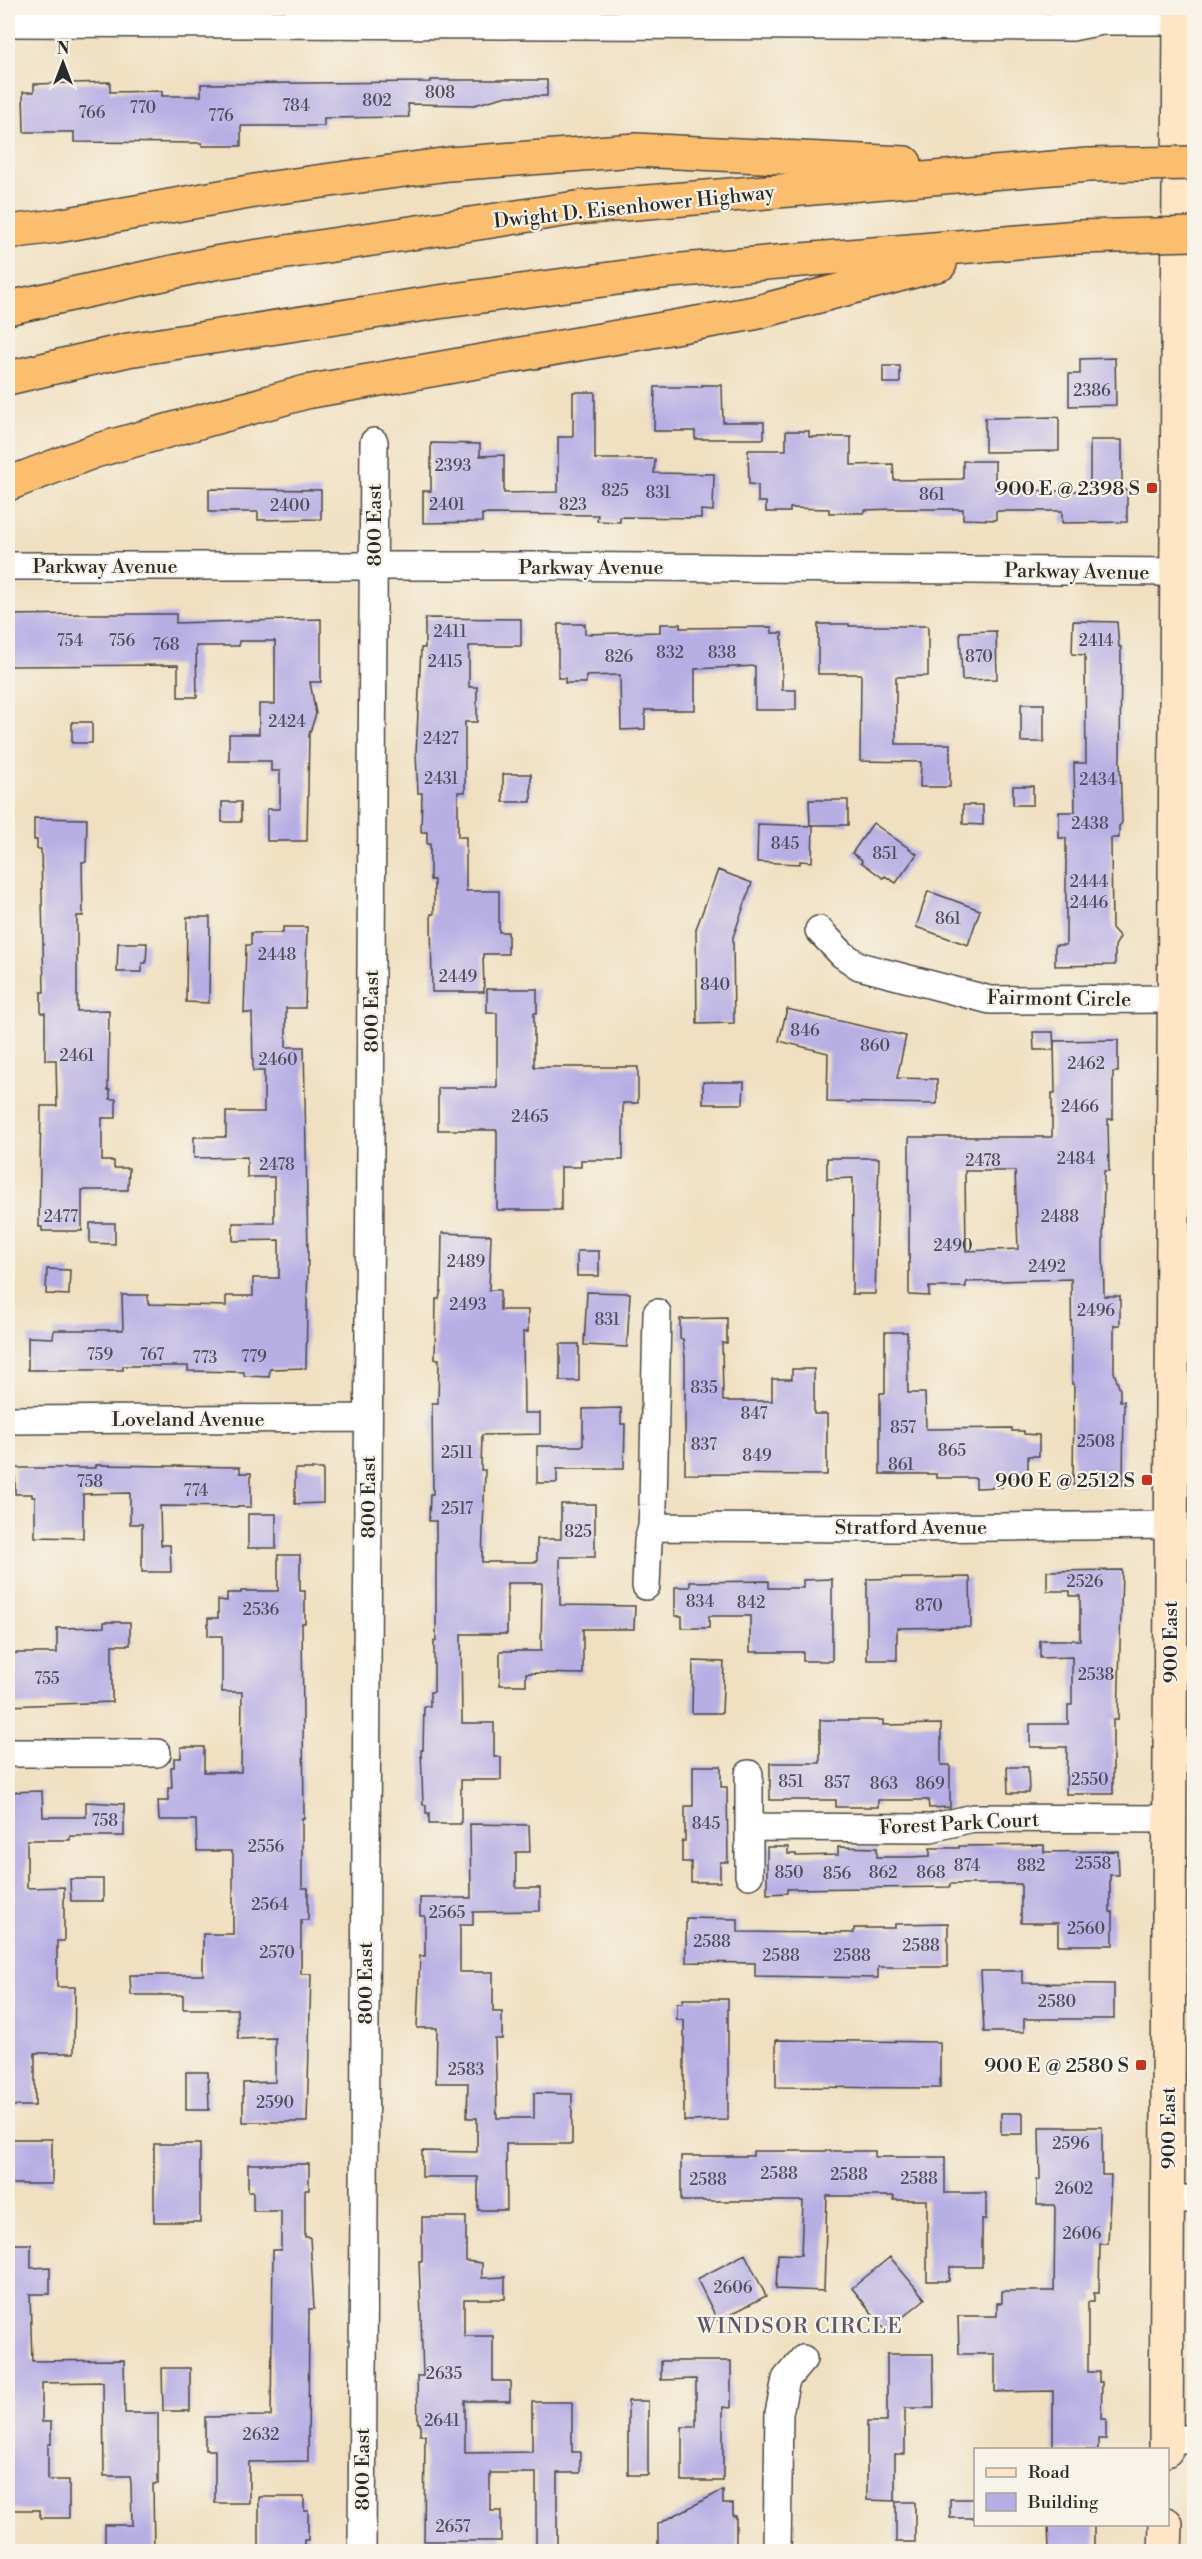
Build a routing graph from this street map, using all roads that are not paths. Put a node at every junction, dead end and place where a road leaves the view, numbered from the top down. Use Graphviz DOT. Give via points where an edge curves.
graph roads {
  1 [pos="1180,14"];
  2 [pos="381,16"];
  3 [pos="782,17"];
  4 [pos="8,23"];
  5 [pos="1194,163"];
  6 [pos="1033,170"];
  7 [pos="8,232"];
  8 [pos="1194,234"];
  9 [pos="1029,241"];
  10 [pos="8,308"];
  11 [pos="8,378"];
  12 [pos="374,442"];
  13 [pos="8,484"];
  14 [pos="8,566"];
  15 [pos="373,566"];
  16 [pos="1175,572"];
  17 [pos="819,930"];
  18 [pos="1173,999"];
  19 [pos="657,1313"];
  20 [pos="368,1419"];
  21 [pos="8,1420"];
  22 [pos="1170,1525"];
  23 [pos="652,1527"];
  24 [pos="646,1586"];
  25 [pos="8,1753"];
  26 [pos="157,1753"];
  27 [pos="749,1774"];
  28 [pos="1169,1819"];
  29 [pos="749,1827"];
  30 [pos="749,1875"];
  31 [pos="1181,2199"];
  32 [pos="803,2359"];
  33 [pos="1176,2443"];
  34 [pos="1166,2526"];
  35 [pos="362,2552"];
  36 [pos="777,2552"];
  37 [pos="1166,2552"];
  1 -- 3 [label="street" via="1072,27"];
  1 -- 16 [label="street, 900 East" via="1180,376"];
  2 -- 3 [label="street"];
  2 -- 4 [label="street"];
  5 -- 6 [label="highway, Dwight D. Eisenhower Highway, bridge"];
  6 -- 7 [label="highway" via="635,150 426,167"];
  6 -- 10 [label="highway, Dwight D. Eisenhower Highway" via="576,208 214,263"];
  8 -- 9 [label="highway, bridge"];
  9 -- 11 [label="highway" via="670,272 438,302 128,350"];
  9 -- 13 [label="highway" via="754,313 306,392 95,451"];
  12 -- 15 [label="street, 800 East"];
  14 -- 15 [label="street, Parkway Avenue"];
  15 -- 16 [label="street, Parkway Avenue"];
  15 -- 20 [label="street, 800 East"];
  16 -- 18 [label="street, 900 East"];
  17 -- 18 [label="street, Fairmont Circle" via="859,966 990,1000"];
  18 -- 22 [label="street, 900 East"];
  19 -- 23 [label="street"];
  20 -- 21 [label="street, Loveland Avenue"];
  20 -- 35 [label="street, 800 East"];
  22 -- 23 [label="street, Stratford Avenue"];
  22 -- 28 [label="street, 900 East"];
  23 -- 24 [label="street"];
  25 -- 26 [label="street"];
  27 -- 29 [label="street"];
  28 -- 29 [label="street, Forest Park Court" via="973,1818 931,1828"];
  28 -- 31 [label="street, 900 East"];
  29 -- 30 [label="street"];
  31 -- 33 [label="street, 900 East"];
  32 -- 36 [label="street" via="786,2379 779,2413"];
  34 -- 37 [label="street"];
}
